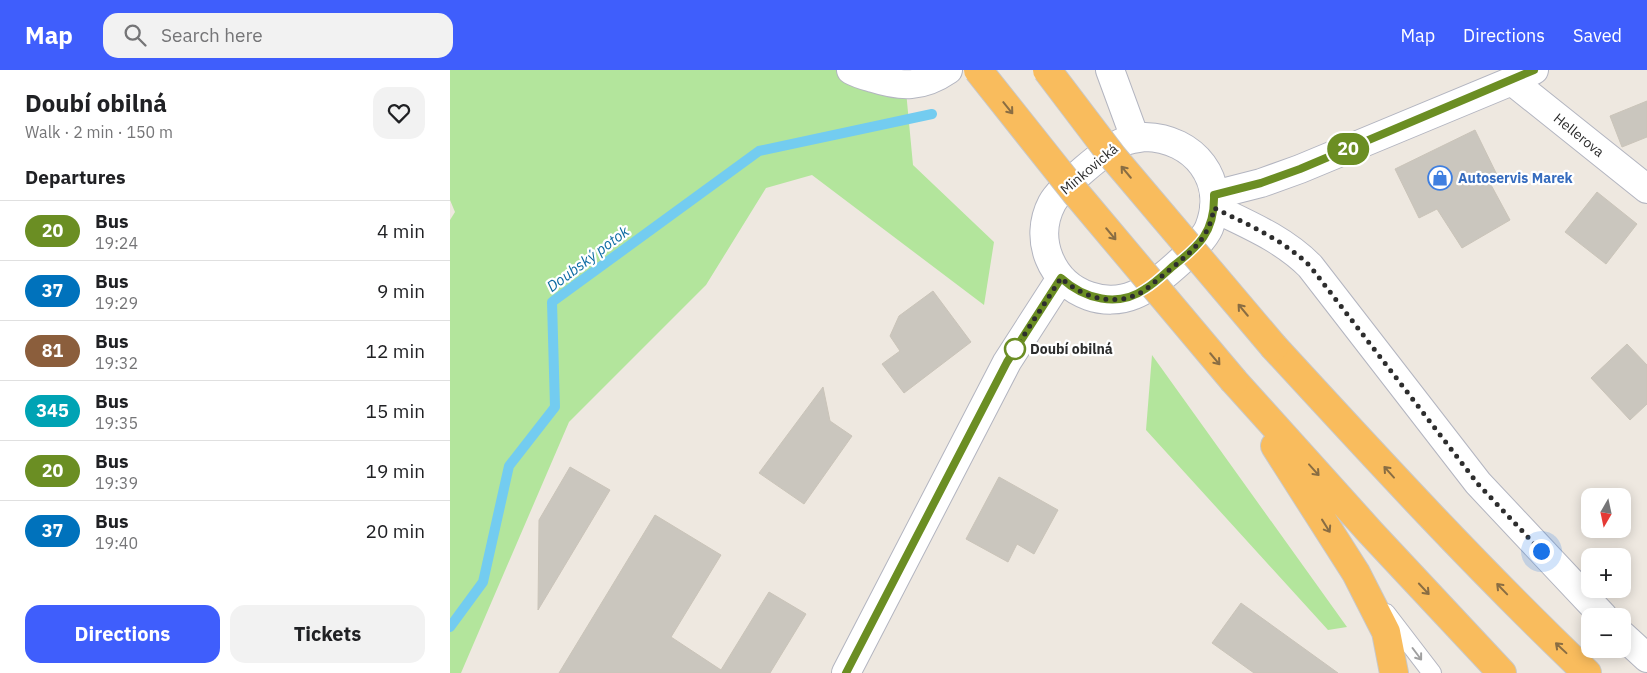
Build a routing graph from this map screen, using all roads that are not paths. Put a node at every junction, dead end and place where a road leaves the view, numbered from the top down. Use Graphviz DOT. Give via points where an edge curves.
graph roads {
  1 [pos="851,70"];
  2 [pos="948,70"];
  3 [pos="978,70"];
  4 [pos="1047,70"];
  5 [pos="1110,70"];
  6 [pos="1523,75"];
  7 [pos="1135,138"];
  8 [pos="1647,188"];
  9 [pos="1214,201"];
  10 [pos="1061,278"];
  11 [pos="1234,382"];
  12 [pos="1356,573"];
  13 [pos="1595,608"];
  14 [pos="1631,643"];
  15 [pos="1647,658"];
  16 [pos="846,673"];
  17 [pos="1394,673"];
  18 [pos="1432,673"];
  19 [pos="1502,673"];
  20 [pos="1588,673"];
  1 -- 2 [label="street" via="895,84 913,85"];
  3 -- 11 [label="highway, one-way, bridge"];
  20 -- 4 [label="highway, one-way, bridge" via="1401,485 1274,347 1113,157"];
  5 -- 7 [label="street"];
  6 -- 8 [label="street, Hellerova"];
  6 -- 9 [label="street" via="1300,169"];
  7 -- 9 [label="street, Minkovická" via="1163,138 1188,149 1208,175"];
  7 -- 10 [label="street, Minkovická" via="1110,149 1066,186 1052,203 1045,226 1046,248"];
  9 -- 10 [label="street, Minkovická" via="1208,230 1195,248 1145,290 1122,299 1100,299 1079,292"];
  9 -- 13 [label="street" via="1295,251 1310,266 1478,484"];
  10 -- 16 [label="street" via="1007,362"];
  11 -- 12 [label="highway, one-way"];
  11 -- 19 [label="highway, one-way"];
  12 -- 17 [label="highway" via="1386,632"];
  12 -- 18 [label="lane, one-way"];
  14 -- 15 [label="street"];
}
